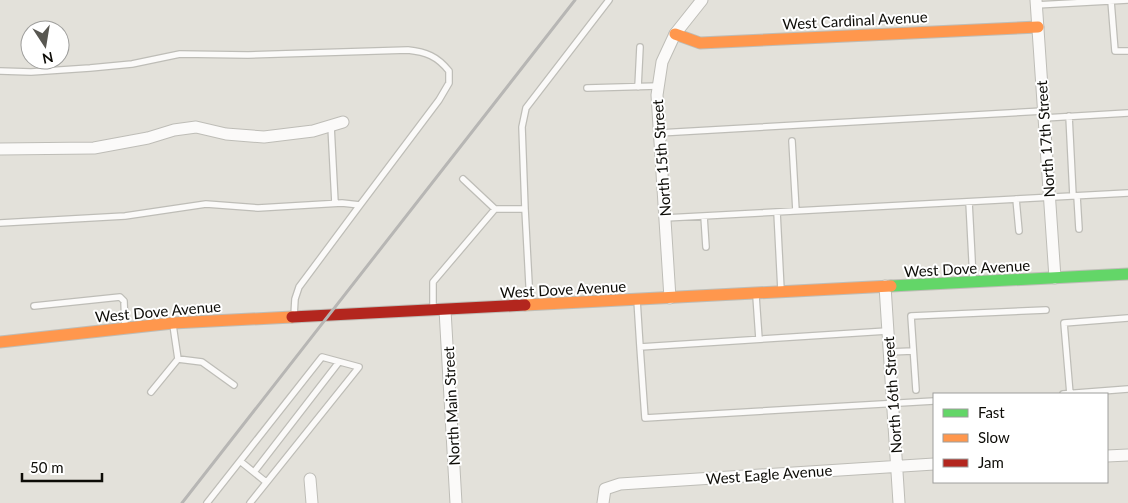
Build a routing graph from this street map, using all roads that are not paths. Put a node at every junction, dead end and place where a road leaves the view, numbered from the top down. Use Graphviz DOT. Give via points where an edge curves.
graph roads {
  1 [pos="609,0"];
  2 [pos="702,0"];
  3 [pos="1128,0"];
  4 [pos="1111,1"];
  5 [pos="1036,3"];
  6 [pos="1038,27"];
  7 [pos="675,34"];
  8 [pos="640,47"];
  9 [pos="1128,51"];
  10 [pos="0,71"];
  11 [pos="658,86"];
  12 [pos="638,87"];
  13 [pos="587,88"];
  14 [pos="1128,113"];
  15 [pos="1044,114"];
  16 [pos="1068,116"];
  17 [pos="343,122"];
  18 [pos="331,125"];
  19 [pos="659,133"];
  20 [pos="792,141"];
  21 [pos="0,149"];
  22 [pos="463,180"];
  23 [pos="1128,193"];
  24 [pos="1075,196"];
  25 [pos="1049,197"];
  26 [pos="1016,199"];
  27 [pos="969,202"];
  28 [pos="335,203"];
  29 [pos="360,205"];
  30 [pos="495,209"];
  31 [pos="525,209"];
  32 [pos="796,211"];
  33 [pos="777,212"];
  34 [pos="704,216"];
  35 [pos="665,218"];
  36 [pos="0,223"];
  37 [pos="1079,229"];
  38 [pos="1019,231"];
  39 [pos="706,248"];
  40 [pos="1128,274"];
  41 [pos="1055,278"];
  42 [pos="974,282"];
  43 [pos="885,286"];
  44 [pos="781,292"];
  45 [pos="756,294"];
  46 [pos="670,298"];
  47 [pos="637,300"];
  48 [pos="34,306"];
  49 [pos="530,306"];
  50 [pos="439,310"];
  51 [pos="1046,310"];
  52 [pos="294,316"];
  53 [pos="1128,318"];
  54 [pos="173,323"];
  55 [pos="126,328"];
  56 [pos="888,331"];
  57 [pos="759,339"];
  58 [pos="0,342"];
  59 [pos="640,347"];
  60 [pos="913,351"];
  61 [pos="889,352"];
  62 [pos="178,359"];
  63 [pos="339,362"];
  64 [pos="234,385"];
  65 [pos="1128,389"];
  66 [pos="916,390"];
  67 [pos="151,392"];
  68 [pos="1070,393"];
  69 [pos="1082,393"];
  70 [pos="933,401"];
  71 [pos="892,403"];
  72 [pos="1128,455"];
  73 [pos="1108,456"];
  74 [pos="240,462"];
  75 [pos="933,464"];
  76 [pos="897,466"];
  77 [pos="254,472"];
  78 [pos="310,479"];
  79 [pos="266,482"];
  80 [pos="208,503"];
  81 [pos="250,503"];
  82 [pos="312,503"];
  83 [pos="456,503"];
  84 [pos="603,503"];
  85 [pos="899,503"];
  1 -- 31 [label="lane" via="526,108 522,127"];
  2 -- 7 [label="street, North 15th Street"];
  3 -- 4 [label="lane"];
  4 -- 5 [label="lane"];
  4 -- 9 [label="lane" via="1115,51"];
  5 -- 6 [label="street, North 17th Street"];
  6 -- 7 [label="main road, West Cardinal Avenue" via="700,43"];
  6 -- 15 [label="street, North 17th Street"];
  7 -- 11 [label="street, North 15th Street" via="662,62"];
  8 -- 12 [label="lane"];
  10 -- 29 [label="lane" via="107,66 180,54 426,52 441,60 450,71 449,83"];
  11 -- 12 [label="lane"];
  11 -- 19 [label="street, North 15th Street"];
  12 -- 13 [label="lane"];
  14 -- 16 [label="lane"];
  15 -- 16 [label="lane"];
  15 -- 19 [label="lane"];
  15 -- 25 [label="street, North 17th Street"];
  16 -- 24 [label="lane"];
  17 -- 18 [label="street"];
  18 -- 21 [label="street" via="312,131 264,137 226,134 196,127 94,148"];
  18 -- 28 [label="lane"];
  19 -- 35 [label="street, North 15th Street"];
  20 -- 32 [label="lane"];
  22 -- 30 [label="lane"];
  23 -- 24 [label="lane"];
  24 -- 25 [label="lane"];
  24 -- 37 [label="lane"];
  25 -- 26 [label="lane"];
  25 -- 41 [label="street, North 17th Street"];
  26 -- 27 [label="lane"];
  26 -- 38 [label="lane"];
  27 -- 32 [label="lane"];
  27 -- 42 [label="lane"];
  28 -- 29 [label="lane"];
  28 -- 36 [label="lane" via="258,208 206,204 125,216"];
  29 -- 52 [label="lane" via="299,287"];
  30 -- 31 [label="lane"];
  30 -- 50 [label="lane" via="433,282"];
  31 -- 49 [label="lane"];
  32 -- 33 [label="lane"];
  33 -- 34 [label="lane"];
  33 -- 44 [label="lane"];
  34 -- 35 [label="lane"];
  34 -- 39 [label="lane"];
  35 -- 46 [label="street, North 15th Street"];
  40 -- 41 [label="main road, West Dove Avenue"];
  41 -- 42 [label="main road, West Dove Avenue"];
  42 -- 43 [label="main road, West Dove Avenue"];
  43 -- 44 [label="main road, West Dove Avenue"];
  43 -- 56 [label="street, North 16th Street"];
  44 -- 45 [label="main road, West Dove Avenue"];
  45 -- 46 [label="main road, West Dove Avenue"];
  45 -- 57 [label="lane"];
  46 -- 47 [label="main road, West Dove Avenue"];
  47 -- 49 [label="main road, West Dove Avenue"];
  47 -- 59 [label="lane"];
  48 -- 55 [label="lane" via="120,298 124,301"];
  49 -- 50 [label="main road, West Dove Avenue"];
  50 -- 52 [label="main road, West Dove Avenue"];
  50 -- 83 [label="street, North Main Street"];
  51 -- 60 [label="lane" via="912,316"];
  52 -- 54 [label="main road, West Dove Avenue"];
  53 -- 68 [label="lane" via="1064,323"];
  54 -- 55 [label="main road, West Dove Avenue"];
  54 -- 62 [label="lane"];
  55 -- 58 [label="main road, West Dove Avenue"];
  56 -- 57 [label="lane"];
  56 -- 61 [label="street, North 16th Street"];
  57 -- 59 [label="lane"];
  59 -- 71 [label="lane" via="645,418"];
  60 -- 61 [label="lane"];
  60 -- 66 [label="lane"];
  61 -- 71 [label="street, North 16th Street"];
  62 -- 64 [label="lane" via="202,362"];
  62 -- 67 [label="lane"];
  63 -- 74 [label="lane" via="322,357"];
  63 -- 77 [label="lane"];
  63 -- 79 [label="lane" via="358,367"];
  65 -- 69 [label="lane"];
  70 -- 71 [label="lane"];
  71 -- 76 [label="street, North 16th Street"];
  72 -- 73 [label="street"];
  74 -- 77 [label="lane"];
  74 -- 80 [label="lane"];
  75 -- 76 [label="street, West Eagle Avenue"];
  76 -- 84 [label="street, West Eagle Avenue" via="620,484 605,489"];
  76 -- 85 [label="street, North 16th Street"];
  77 -- 79 [label="lane"];
  78 -- 82 [label="street"];
  79 -- 81 [label="lane"];
}
